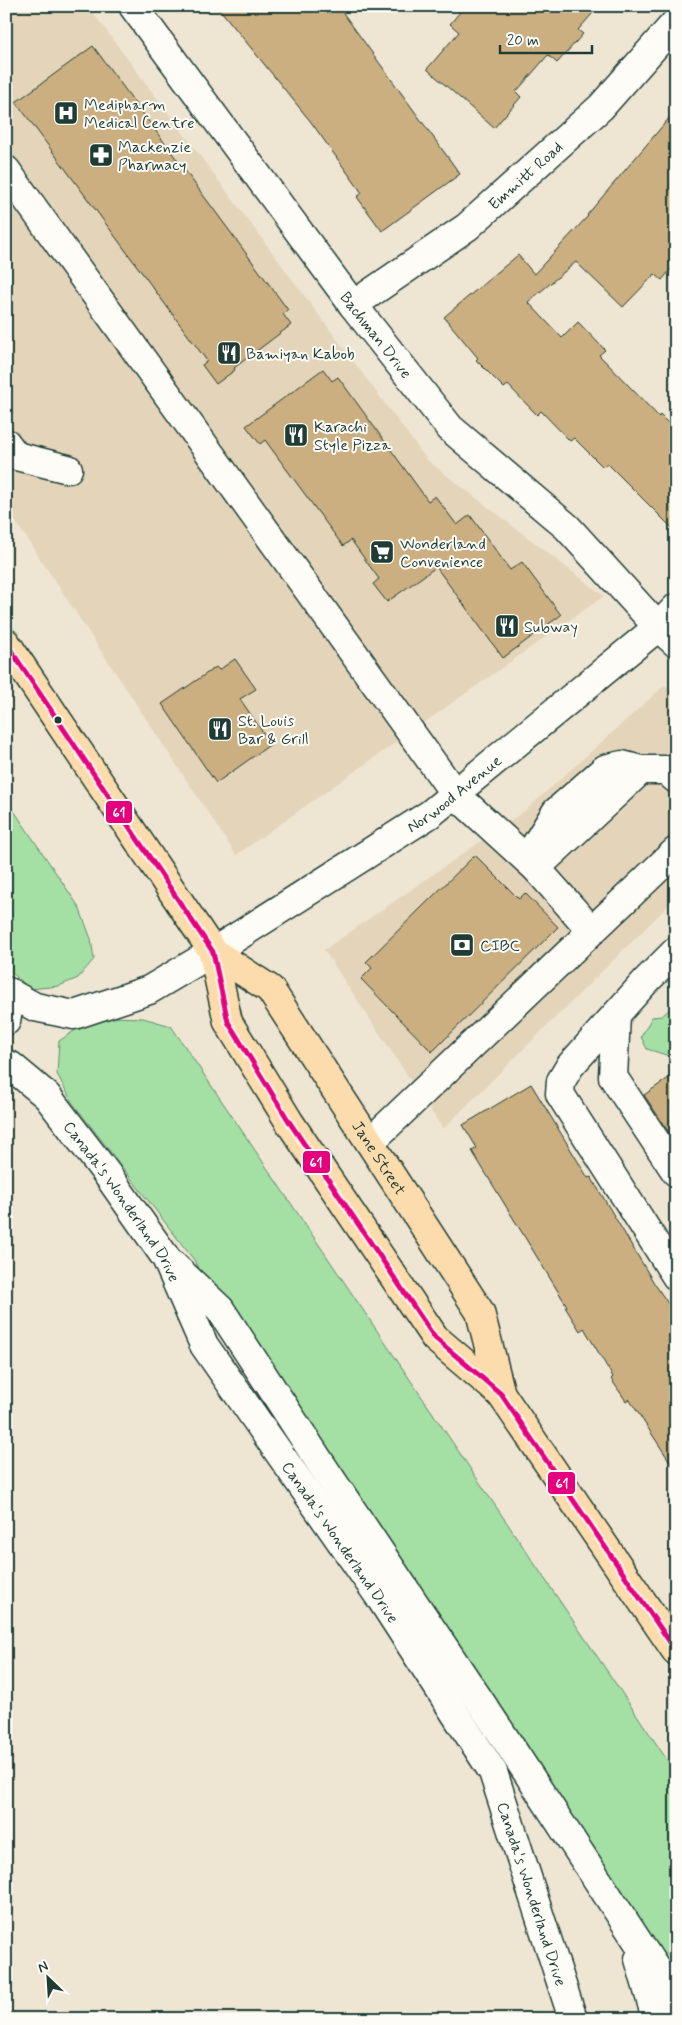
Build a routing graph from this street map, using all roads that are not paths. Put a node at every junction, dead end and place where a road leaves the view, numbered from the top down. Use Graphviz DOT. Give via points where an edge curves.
graph roads {
  1 [pos="133,6"];
  2 [pos="676,22"];
  3 [pos="6,170"];
  4 [pos="353,305"];
  5 [pos="6,442"];
  6 [pos="68,469"];
  7 [pos="670,626"];
  8 [pos="6,644"];
  9 [pos="676,779"];
  10 [pos="455,794"];
  11 [pos="676,851"];
  12 [pos="531,864"];
  13 [pos="592,931"];
  14 [pos="676,951"];
  15 [pos="213,952"];
  16 [pos="9,992"];
  17 [pos="616,1015"];
  18 [pos="6,1021"];
  19 [pos="6,1064"];
  20 [pos="370,1142"];
  21 [pos="676,1172"];
  22 [pos="166,1258"];
  23 [pos="676,1276"];
  24 [pos="501,1394"];
  25 [pos="676,1651"];
  26 [pos="661,2012"];
  27 [pos="573,2019"];
  1 -- 4 [label="street, Bachman Drive"];
  2 -- 4 [label="street, Emmitt Road" via="601,108 468,227"];
  3 -- 10 [label="street"];
  4 -- 7 [label="street, Bachman Drive" via="450,428 566,528"];
  5 -- 6 [label="street" via="16,456"];
  7 -- 10 [label="street, Norwood Avenue"];
  8 -- 15 [label="main road, Jane Street"];
  9 -- 12 [label="street" via="666,770 641,770"];
  10 -- 12 [label="street"];
  10 -- 15 [label="street, Norwood Avenue" via="430,814"];
  11 -- 13 [label="street"];
  12 -- 13 [label="street"];
  13 -- 20 [label="street"];
  14 -- 17 [label="street"];
  15 -- 16 [label="street, Norwood Avenue" via="142,994 74,1015 35,1007"];
  15 -- 20 [label="main road, Jane Street" via="270,989"];
  15 -- 24 [label="main road, Jane Street" via="228,1022 290,1123 435,1338"];
  16 -- 18 [label="street"];
  17 -- 21 [label="street" via="613,1077"];
  17 -- 23 [label="street" via="570,1066 561,1081 560,1094"];
  19 -- 22 [label="street, Canada's Wonderland Drive" via="46,1096 107,1174"];
  20 -- 24 [label="main road, Jane Street" via="480,1312"];
  22 -- 26 [label="street" via="220,1309 504,1737 630,1930"];
  22 -- 27 [label="street, Canada's Wonderland Drive" via="204,1345 381,1600 493,1772"];
  24 -- 25 [label="main road, Jane Street"];
}
